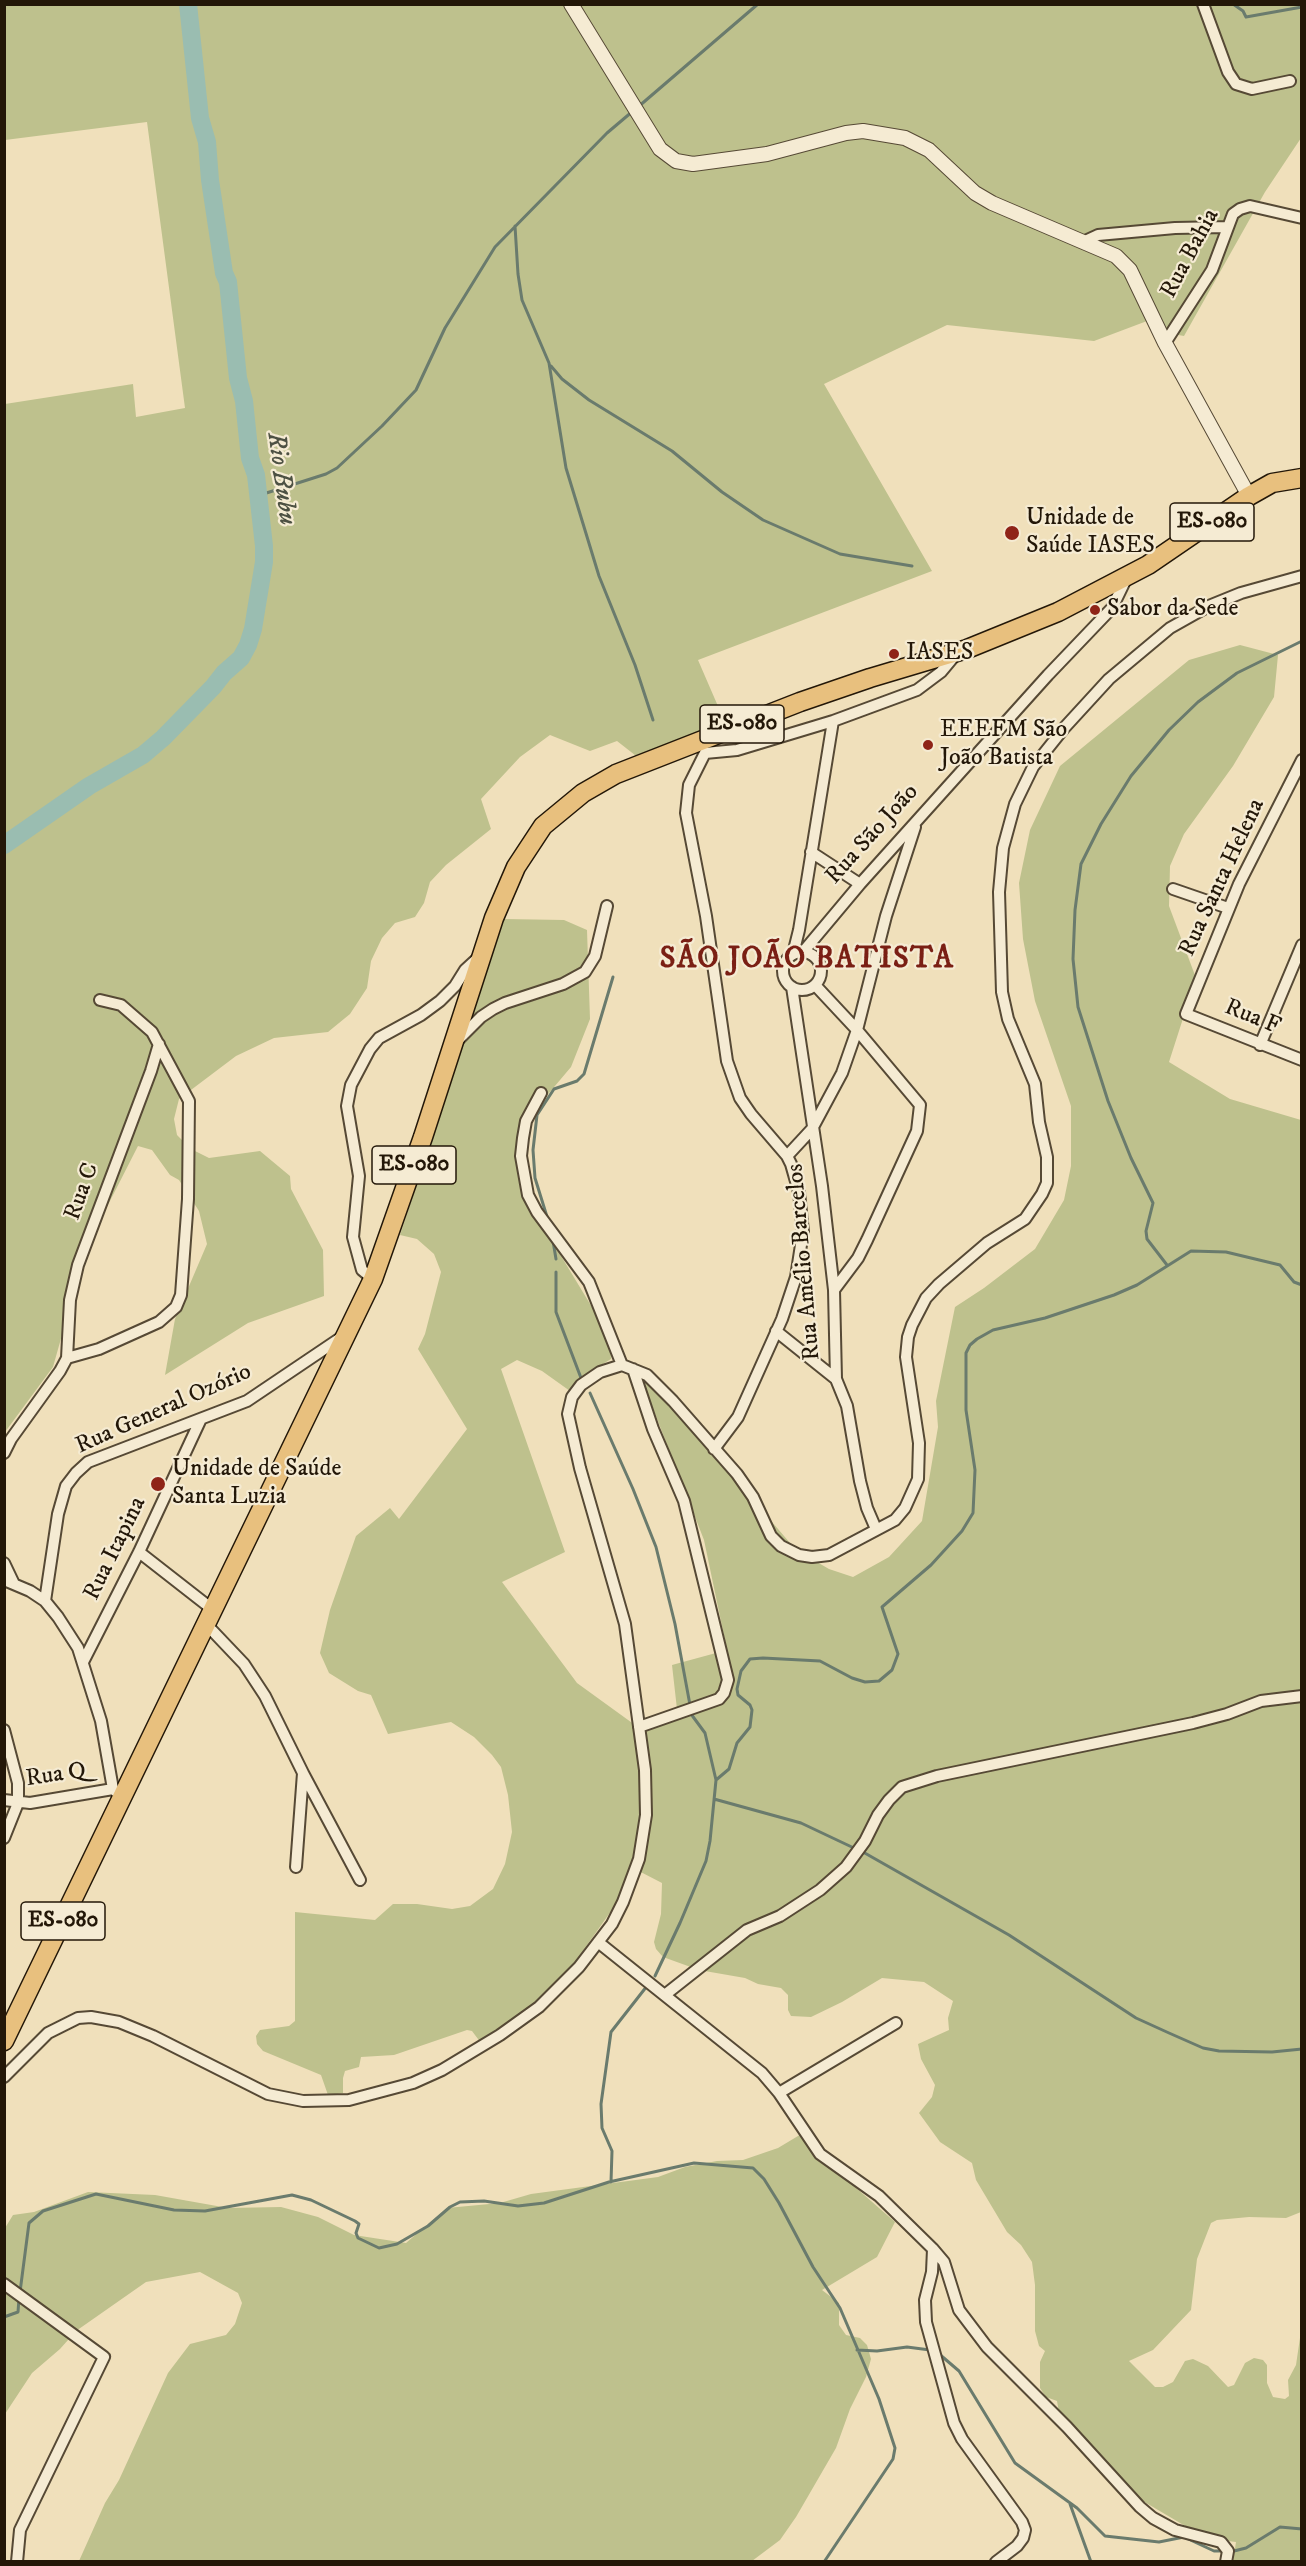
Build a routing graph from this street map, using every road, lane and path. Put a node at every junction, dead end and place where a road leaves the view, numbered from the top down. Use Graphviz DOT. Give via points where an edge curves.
graph roads {
  1 [pos="571,4"];
  2 [pos="1203,4"];
  3 [pos="1290,81"];
  4 [pos="1302,218"];
  5 [pos="1227,227"];
  6 [pos="1085,241"];
  7 [pos="1165,342"];
  8 [pos="1302,478"];
  9 [pos="1249,496"];
  10 [pos="1302,576"];
  11 [pos="1127,577"];
  12 [pos="957,652"];
  13 [pos="833,721"];
  14 [pos="702,747"];
  15 [pos="1302,760"];
  16 [pos="916,824"];
  17 [pos="811,852"];
  18 [pos="860,884"];
  19 [pos="1173,889"];
  20 [pos="607,906"];
  21 [pos="1228,908"];
  22 [pos="1302,945"];
  23 [pos="798,953"];
  24 [pos="481,956"];
  25 [pos="814,985"];
  26 [pos="792,987"];
  27 [pos="100,1000"];
  28 [pos="1186,1014"];
  29 [pos="857,1030"];
  30 [pos="159,1044"];
  31 [pos="1260,1045"];
  32 [pos="453,1046"];
  33 [pos="1302,1060"];
  34 [pos="541,1093"];
  35 [pos="813,1129"];
  36 [pos="787,1156"];
  37 [pos="373,1280"];
  38 [pos="834,1290"];
  39 [pos="350,1331"];
  40 [pos="776,1331"];
  41 [pos="67,1358"];
  42 [pos="622,1365"];
  43 [pos="633,1369"];
  44 [pos="836,1379"];
  45 [pos="200,1421"];
  46 [pos="714,1449"];
  47 [pos="4,1453"];
  48 [pos="876,1529"];
  49 [pos="139,1552"];
  50 [pos="4,1563"];
  51 [pos="9,1582"];
  52 [pos="45,1601"];
  53 [pos="208,1616"];
  54 [pos="83,1662"];
  55 [pos="1302,1696"];
  56 [pos="639,1727"];
  57 [pos="4,1730"];
  58 [pos="303,1773"];
  59 [pos="118,1793"];
  60 [pos="4,1800"];
  61 [pos="18,1803"];
  62 [pos="4,1838"];
  63 [pos="296,1867"];
  64 [pos="360,1880"];
  65 [pos="598,1942"];
  66 [pos="666,1994"];
  67 [pos="896,2023"];
  68 [pos="4,2041"];
  69 [pos="4,2077"];
  70 [pos="779,2093"];
  71 [pos="933,2248"];
  72 [pos="9,2287"];
  73 [pos="17,2562"];
  74 [pos="996,2562"];
  75 [pos="1227,2562"];
  1 -- 6 [label="street" via="660,149 676,161 693,164 767,154 855,132 905,138 929,150 975,193 992,203"];
  2 -- 3 [label="street" via="1236,84 1252,89"];
  4 -- 5 [label="street, Rua Bahia" via="1250,206 1233,214"];
  5 -- 6 [label="street" via="1098,235"];
  5 -- 7 [label="street, Rua Bahia" via="1212,270"];
  6 -- 7 [label="street" via="1116,256 1130,270"];
  7 -- 9 [label="street"];
  8 -- 9 [label="main road, ES-080" via="1272,483"];
  9 -- 11 [label="main road, ES-080"];
  10 -- 48 [label="street" via="1241,592 1170,628 1109,679 1043,753 1023,786 1003,848 999,892 1002,992 1008,1019 1035,1084 1047,1156 1047,1183 1025,1220 987,1243 939,1284 926,1298 912,1325 906,1357 919,1443 918,1479 895,1520"];
  11 -- 12 [label="main road, ES-080" via="1058,612"];
  11 -- 16 [label="street, Rua São João" via="1112,608"];
  12 -- 13 [label="street" via="942,672 917,690"];
  12 -- 14 [label="main road, ES-080" via="800,702"];
  13 -- 14 [label="street" via="737,750"];
  13 -- 17 [label="street"];
  14 -- 24 [label="main road, ES-080" via="616,774 553,816 516,867"];
  14 -- 36 [label="street" via="689,785 686,813 727,1061 740,1098"];
  15 -- 21 [label="street, Rua Santa Helena"];
  16 -- 18 [label="street, Rua São João"];
  16 -- 29 [label="street" via="886,916"];
  17 -- 18 [label="street"];
  17 -- 23 [label="street"];
  18 -- 23 [label="street, Rua São João"];
  19 -- 21 [label="street"];
  20 -- 32 [label="street" via="595,956 585,972 493,1009"];
  21 -- 28 [label="street, Rua Santa Helena"];
  22 -- 31 [label="street"];
  23 -- 25 [label="street" via="815,956 819,963 821,971"];
  23 -- 26 [label="street" via="783,966 786,982"];
  24 -- 32 [label="main road, ES-080"];
  24 -- 37 [label="street" via="440,1001 379,1038 351,1085 347,1106 359,1176 353,1237 363,1270"];
  25 -- 26 [label="street" via="800,990"];
  25 -- 29 [label="street"];
  26 -- 35 [label="street, Rua Amélio Barcelos"];
  27 -- 30 [label="street" via="129,1010"];
  28 -- 31 [label="street, Rua F"];
  29 -- 35 [label="street" via="842,1073"];
  29 -- 38 [label="street" via="917,1100 920,1112 917,1131 867,1240"];
  30 -- 41 [label="street, Rua C" via="78,1265 70,1300"];
  30 -- 41 [label="street" via="187,1095 190,1111 181,1295 176,1307 159,1322 99,1349"];
  31 -- 33 [label="street, Rua F"];
  32 -- 37 [label="main road, ES-080"];
  34 -- 42 [label="street" via="526,1121 523,1138 521,1156 528,1195 589,1282"];
  35 -- 36 [label="street"];
  35 -- 38 [label="street, Rua Amélio Barcelos"];
  36 -- 40 [label="street" via="799,1192 803,1232 796,1277"];
  37 -- 39 [label="main road, ES-080"];
  38 -- 44 [label="street, Rua Amélio Barcelos"];
  39 -- 45 [label="street, Rua General Ozório" via="247,1401"];
  39 -- 53 [label="main road, ES-080"];
  40 -- 44 [label="street"];
  40 -- 46 [label="street" via="738,1418"];
  41 -- 47 [label="street"];
  42 -- 43 [label="street"];
  42 -- 56 [label="street" via="600,1372 581,1385 572,1397 568,1414 620,1603"];
  43 -- 46 [label="street" via="647,1375"];
  43 -- 56 [label="street" via="684,1501 728,1680 719,1699"];
  44 -- 48 [label="street, Rua Amélio Barcelos" via="847,1406 867,1508"];
  45 -- 49 [label="street, Rua Itapina"];
  45 -- 52 [label="street, Rua General Ozório" via="88,1462 70,1479 58,1514"];
  46 -- 48 [label="street" via="744,1483 771,1536 799,1555 829,1555"];
  49 -- 53 [label="street"];
  49 -- 54 [label="street, Rua Itapina"];
  50 -- 51 [label="street"];
  51 -- 52 [label="street"];
  52 -- 54 [label="street" via="63,1624"];
  53 -- 58 [label="street" via="265,1696"];
  53 -- 59 [label="main road, ES-080"];
  54 -- 59 [label="street"];
  55 -- 66 [label="street" via="1261,1701 1193,1723 937,1776 902,1787 878,1815 846,1867 820,1890 780,1916 747,1930"];
  56 -- 65 [label="street" via="647,1794 639,1859 623,1902"];
  57 -- 61 [label="street" via="18,1783"];
  58 -- 63 [label="street"];
  58 -- 64 [label="street"];
  59 -- 61 [label="street, Rua Q"];
  59 -- 68 [label="main road, ES-080"];
  60 -- 61 [label="street, Rua Q"];
  61 -- 62 [label="street"];
  65 -- 66 [label="street"];
  65 -- 69 [label="street" via="561,1987 500,2035 413,2084 349,2100 277,2097 136,2028 91,2017 48,2032"];
  66 -- 70 [label="street" via="747,2060"];
  67 -- 70 [label="street"];
  70 -- 71 [label="street" via="820,2154 879,2196"];
  71 -- 74 [label="street" via="926,2322 954,2423 1025,2530 1017,2546"];
  71 -- 75 [label="street" via="944,2262 959,2310 987,2347 1140,2507 1175,2530 1221,2542 1227,2551"];
  72 -- 73 [label="street" via="104,2356 20,2530"];
}
